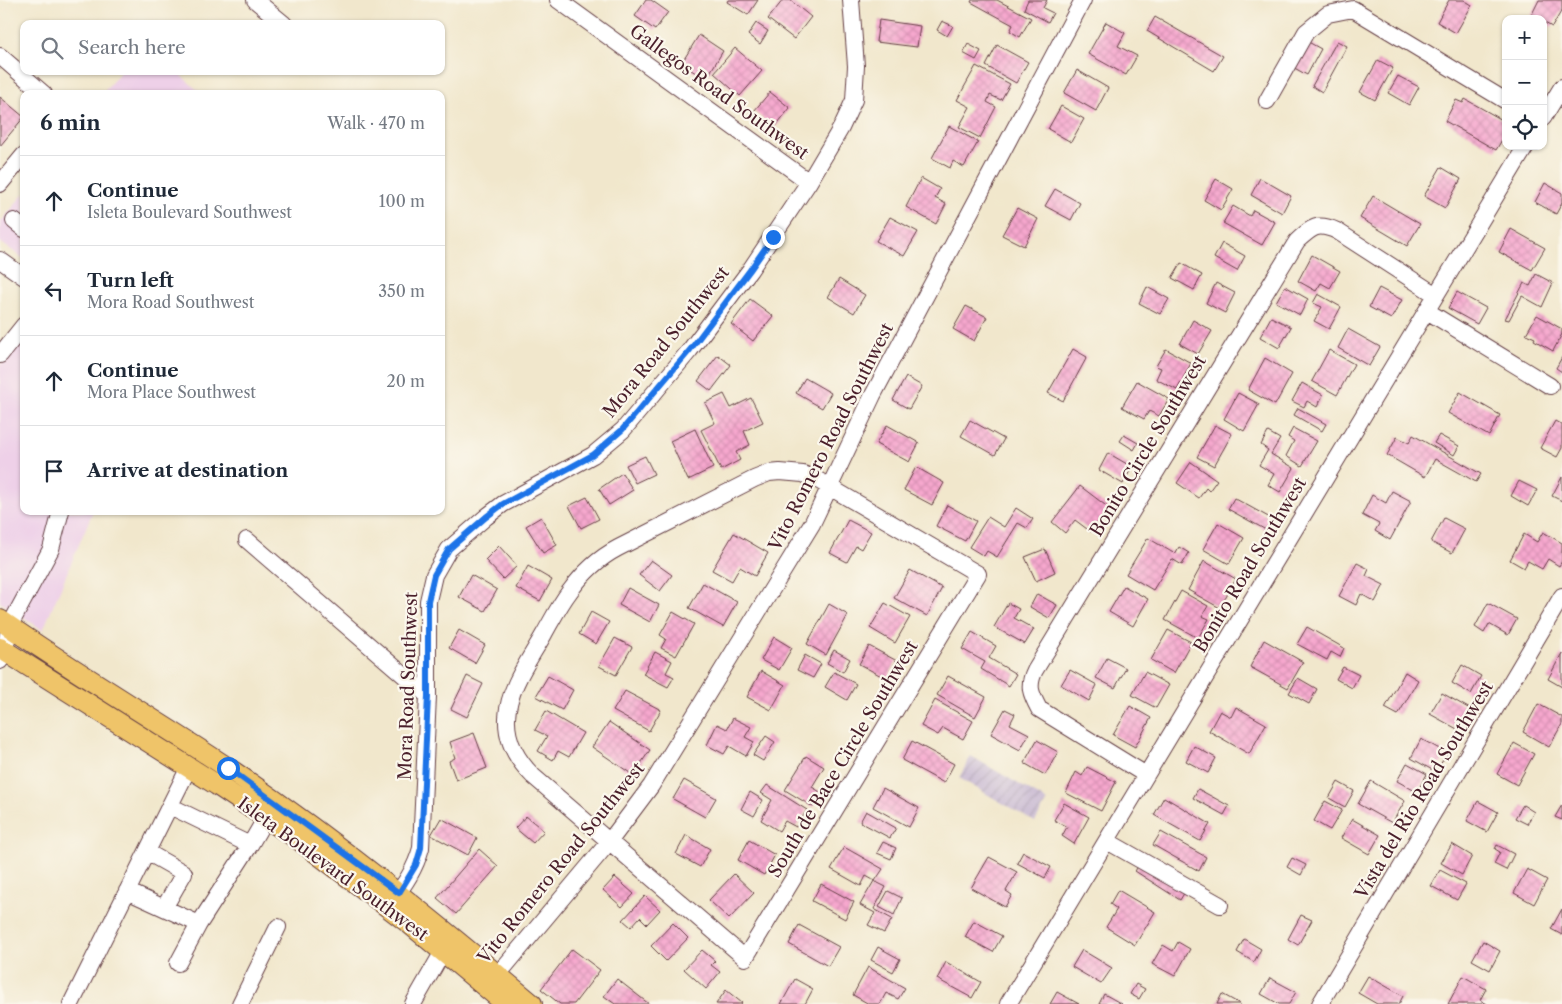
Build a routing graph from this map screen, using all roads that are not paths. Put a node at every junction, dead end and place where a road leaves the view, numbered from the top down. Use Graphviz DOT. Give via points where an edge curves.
graph roads {
  1 [pos="255,0"];
  2 [pos="558,0"];
  3 [pos="851,0"];
  4 [pos="1083,0"];
  5 [pos="279,20"];
  6 [pos="0,56"];
  7 [pos="20,73"];
  8 [pos="22,75"];
  9 [pos="1562,87"];
  10 [pos="39,90"];
  11 [pos="1502,99"];
  12 [pos="1267,100"];
  13 [pos="1547,111"];
  14 [pos="1524,150"];
  15 [pos="20,161"];
  16 [pos="809,182"];
  17 [pos="0,184"];
  18 [pos="0,260"];
  19 [pos="20,275"];
  20 [pos="1436,295"];
  21 [pos="1427,311"];
  22 [pos="20,330"];
  23 [pos="0,354"];
  24 [pos="1550,386"];
  25 [pos="830,487"];
  26 [pos="59,515"];
  27 [pos="247,540"];
  28 [pos="1562,596"];
  29 [pos="2,640"];
  30 [pos="428,696"];
  31 [pos="190,768"];
  32 [pos="1146,775"];
  33 [pos="170,806"];
  34 [pos="271,809"];
  35 [pos="1107,841"];
  36 [pos="609,842"];
  37 [pos="250,845"];
  38 [pos="147,852"];
  39 [pos="127,891"];
  40 [pos="394,900"];
  41 [pos="1220,905"];
  42 [pos="164,908"];
  43 [pos="199,924"];
  44 [pos="278,927"];
  45 [pos="447,944"];
  46 [pos="178,963"];
  47 [pos="492,982"];
  48 [pos="71,1004"];
  49 [pos="240,1004"];
  50 [pos="412,1004"];
  51 [pos="506,1004"];
  52 [pos="532,1004"];
  53 [pos="1008,1004"];
  54 [pos="1320,1004"];
  1 -- 5 [label="street"];
  2 -- 16 [label="street, Gallegos Road Southwest"];
  3 -- 16 [label="street, Mora Road Southwest" via="856,66 854,100"];
  4 -- 25 [label="street, Vito Romero Road Southwest" via="873,395"];
  6 -- 7 [label="street"];
  8 -- 10 [label="street"];
  9 -- 13 [label="street"];
  11 -- 12 [label="street" via="1353,9 1328,14 1306,32"];
  14 -- 20 [label="street, Bonito Road Southwest"];
  15 -- 17 [label="street"];
  16 -- 30 [label="street, Mora Road Southwest" via="750,270 690,350 622,430 593,455 503,504 449,549 434,575 428,601"];
  18 -- 19 [label="street"];
  20 -- 21 [label="street, Bonito Road Southwest"];
  20 -- 32 [label="street, Bonito Circle Southwest" via="1324,225 1310,229 1297,241 1035,670 1030,680 1032,696 1040,709"];
  21 -- 24 [label="street"];
  21 -- 32 [label="street, Bonito Road Southwest"];
  22 -- 23 [label="street"];
  25 -- 36 [label="street, Vito Romero Road Southwest" via="812,524 673,752"];
  25 -- 36 [label="street" via="803,474 790,472 754,479 606,555 588,570 564,600 516,684 508,706 507,729 514,751 526,768"];
  25 -- 36 [label="street, South de Bace Circle Southwest" via="978,574 745,958"];
  26 -- 29 [label="street" via="51,549"];
  27 -- 30 [label="street"];
  28 -- 54 [label="street, Vista del Rio Road Southwest"];
  29 -- 31 [label="main road, Isleta Boulevard Southwest"];
  29 -- 34 [label="main road, Isleta Boulevard Southwest" via="228,768"];
  30 -- 40 [label="street, Mora Road Southwest" via="421,848 416,865"];
  31 -- 33 [label="street"];
  31 -- 34 [label="main road, Isleta Boulevard Southwest"];
  32 -- 35 [label="street, Bonito Road Southwest"];
  33 -- 37 [label="street"];
  33 -- 38 [label="street"];
  34 -- 37 [label="street"];
  34 -- 40 [label="main road, Isleta Boulevard Southwest" via="298,839"];
  35 -- 41 [label="street"];
  35 -- 53 [label="street, Bonito Road Southwest"];
  36 -- 47 [label="street, Vito Romero Road Southwest"];
  37 -- 43 [label="street"];
  38 -- 39 [label="street"];
  38 -- 42 [label="street" via="184,873"];
  39 -- 42 [label="street"];
  39 -- 48 [label="street"];
  40 -- 45 [label="main road, Isleta Boulevard Southwest"];
  42 -- 43 [label="street"];
  43 -- 46 [label="street"];
  44 -- 49 [label="street"];
  45 -- 47 [label="main road, Isleta Boulevard Southwest"];
  45 -- 50 [label="street"];
  47 -- 51 [label="main road, Isleta Boulevard Southwest"];
  47 -- 52 [label="main road, Isleta Boulevard Southwest"];
}
